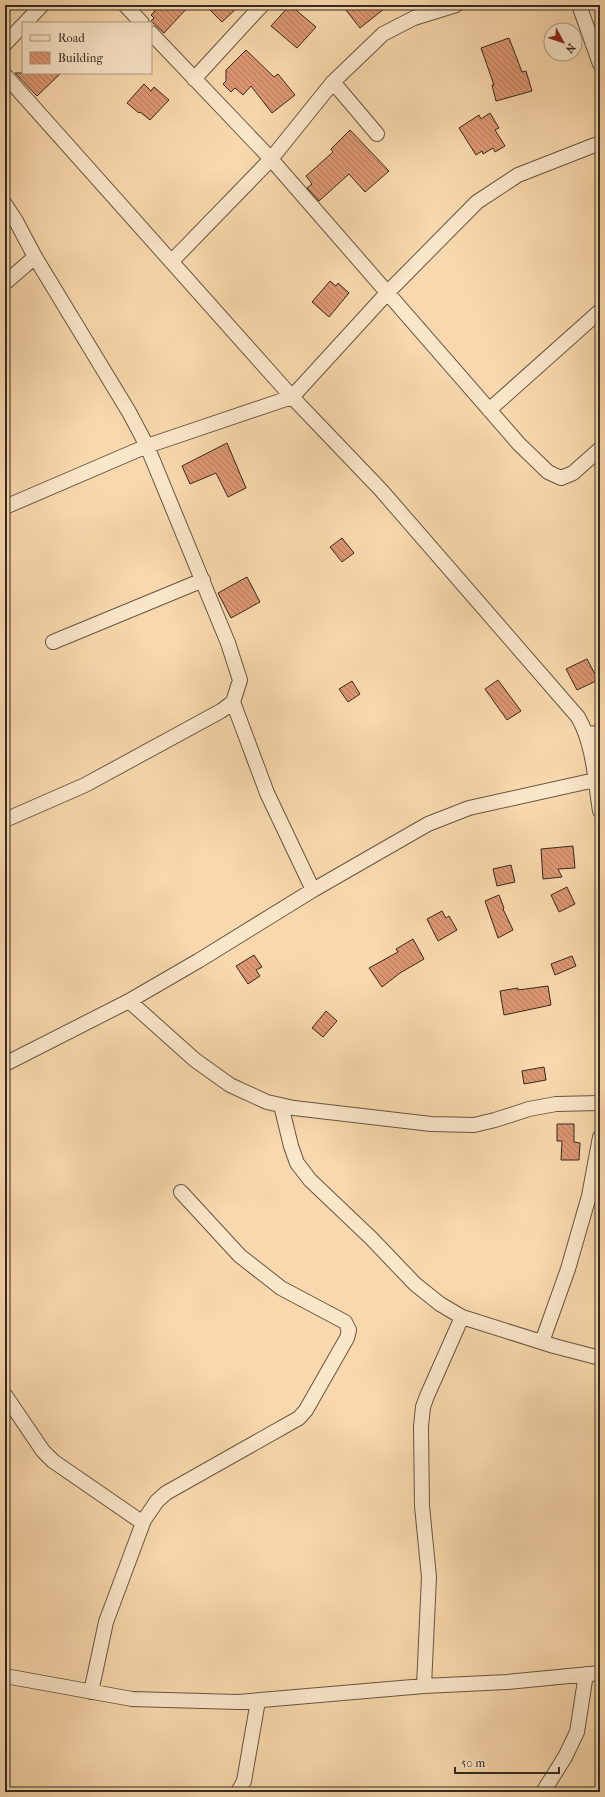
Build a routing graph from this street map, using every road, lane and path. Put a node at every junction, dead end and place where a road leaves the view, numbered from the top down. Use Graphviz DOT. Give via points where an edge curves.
graph roads {
  1 [pos="42,5"];
  2 [pos="125,5"];
  3 [pos="262,5"];
  4 [pos="456,5"];
  5 [pos="579,5"];
  6 [pos="26,22"];
  7 [pos="141,22"];
  8 [pos="22,26"];
  9 [pos="152,34"];
  10 [pos="5,44"];
  11 [pos="600,64"];
  12 [pos="194,79"];
  13 [pos="7,81"];
  14 [pos="333,82"];
  15 [pos="377,134"];
  16 [pos="600,143"];
  17 [pos="271,159"];
  18 [pos="5,204"];
  19 [pos="35,257"];
  20 [pos="172,261"];
  21 [pos="5,283"];
  22 [pos="388,292"];
  23 [pos="600,310"];
  24 [pos="292,397"];
  25 [pos="489,410"];
  26 [pos="147,446"];
  27 [pos="600,449"];
  28 [pos="5,507"];
  29 [pos="203,580"];
  30 [pos="53,642"];
  31 [pos="233,702"];
  32 [pos="593,733"];
  33 [pos="595,780"];
  34 [pos="600,811"];
  35 [pos="5,820"];
  36 [pos="313,890"];
  37 [pos="129,1001"];
  38 [pos="5,1064"];
  39 [pos="600,1103"];
  40 [pos="281,1105"];
  41 [pos="600,1137"];
  42 [pos="181,1192"];
  43 [pos="462,1317"];
  44 [pos="542,1342"];
  45 [pos="600,1358"];
  46 [pos="5,1395"];
  47 [pos="143,1522"];
  48 [pos="593,1674"];
  49 [pos="5,1676"];
  50 [pos="424,1686"];
  51 [pos="91,1692"];
  52 [pos="258,1701"];
  53 [pos="238,1792"];
  54 [pos="544,1792"];
  1 -- 6 [label="street"];
  2 -- 7 [label="street"];
  3 -- 12 [label="street"];
  4 -- 14 [label="street" via="414,18 383,34"];
  5 -- 11 [label="street"];
  8 -- 10 [label="street"];
  9 -- 12 [label="street"];
  12 -- 17 [label="street"];
  13 -- 20 [label="street"];
  14 -- 15 [label="street"];
  14 -- 17 [label="street"];
  16 -- 22 [label="street" via="518,175 477,202"];
  17 -- 20 [label="street"];
  17 -- 22 [label="street"];
  18 -- 19 [label="street"];
  19 -- 21 [label="street"];
  19 -- 26 [label="street"];
  20 -- 24 [label="street"];
  22 -- 24 [label="street"];
  22 -- 25 [label="street"];
  23 -- 25 [label="street"];
  24 -- 26 [label="street"];
  24 -- 32 [label="street" via="381,490"];
  25 -- 27 [label="street" via="548,472 561,478 573,473"];
  26 -- 28 [label="street"];
  26 -- 29 [label="street"];
  29 -- 30 [label="street"];
  29 -- 31 [label="street" via="240,680"];
  31 -- 35 [label="street" via="221,711 84,785"];
  31 -- 36 [label="street" via="267,793"];
  32 -- 33 [label="street"];
  33 -- 34 [label="street"];
  33 -- 36 [label="street" via="452,814 428,824"];
  36 -- 37 [label="street"];
  37 -- 38 [label="street"];
  37 -- 40 [label="street" via="195,1060 230,1085 267,1102"];
  39 -- 40 [label="street" via="556,1104 474,1125 431,1124"];
  40 -- 43 [label="street" via="297,1164 310,1180 415,1284 440,1304"];
  41 -- 44 [label="street" via="589,1196 568,1269"];
  42 -- 47 [label="street" via="240,1256 281,1288 345,1322 349,1330 347,1338 299,1418 166,1493 157,1501"];
  43 -- 44 [label="street"];
  43 -- 50 [label="street" via="423,1407 422,1506 429,1589"];
  44 -- 45 [label="street"];
  46 -- 47 [label="street" via="43,1451 53,1461"];
  47 -- 51 [label="street" via="106,1622"];
  48 -- 50 [label="street"];
  48 -- 54 [label="street" via="577,1732"];
  49 -- 51 [label="street"];
  50 -- 52 [label="street"];
  51 -- 52 [label="street" via="132,1699"];
  52 -- 53 [label="street" via="244,1781"];
}
